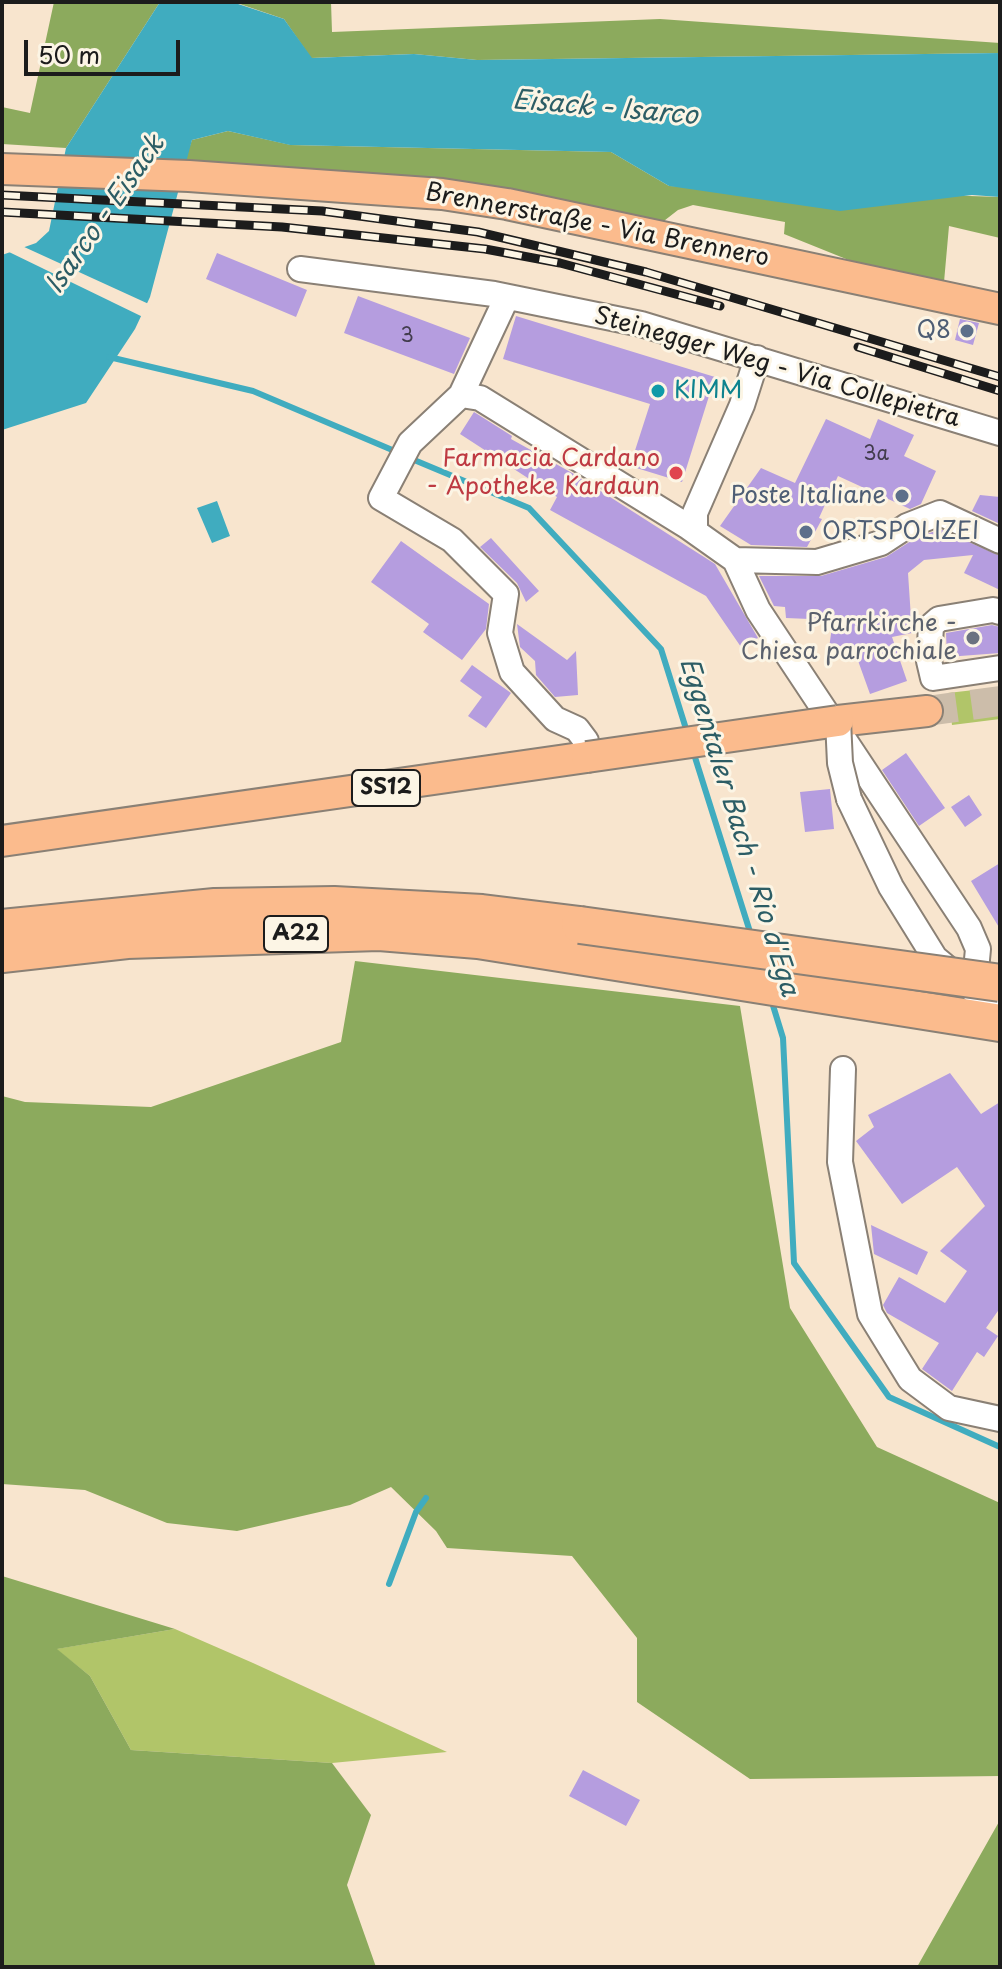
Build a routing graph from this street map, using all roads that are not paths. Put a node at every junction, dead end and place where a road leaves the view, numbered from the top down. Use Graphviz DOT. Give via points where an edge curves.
graph roads {
  1 [pos="16,170"];
  2 [pos="300,269"];
  3 [pos="507,297"];
  4 [pos="1000,309"];
  5 [pos="757,358"];
  6 [pos="452,404"];
  7 [pos="1000,433"];
  8 [pos="695,531"];
  9 [pos="1000,541"];
  10 [pos="735,560"];
  11 [pos="1000,612"];
  12 [pos="1000,668"];
  13 [pos="797,669"];
  14 [pos="927,711"];
  15 [pos="839,715"];
  16 [pos="587,757"];
  17 [pos="2,841"];
  18 [pos="2,928"];
  19 [pos="585,941"];
  20 [pos="2,954"];
  21 [pos="987,987"];
  22 [pos="1000,1012"];
  23 [pos="1000,1023"];
  24 [pos="843,1069"];
  25 [pos="1000,1419"];
  1 -- 4 [label="main road, Brennerstraße - Via Brennero" via="364,186 507,204"];
  2 -- 3 [label="street, Steinegger Weg - Via Collepietra"];
  3 -- 5 [label="street, Steinegger Weg - Via Collepietra" via="641,324"];
  3 -- 6 [label="street"];
  5 -- 7 [label="street, Steinegger Weg - Via Collepietra"];
  5 -- 8 [label="street" via="695,513"];
  6 -- 8 [label="street" via="480,398"];
  6 -- 16 [label="street" via="410,443 381,498 452,540 506,594 500,633 512,672 555,719 577,729 586,741"];
  8 -- 10 [label="street"];
  9 -- 10 [label="street" via="940,513 841,557 817,562"];
  10 -- 13 [label="street" via="758,610"];
  11 -- 12 [label="street" via="939,619 931,626 929,661 933,678"];
  13 -- 15 [label="street"];
  13 -- 21 [label="street" via="969,928"];
  14 -- 15 [label="main road, SS12"];
  15 -- 16 [label="main road, SS12, bridge"];
  15 -- 21 [label="street, bridge" via="840,763 849,799 918,934 935,958"];
  16 -- 17 [label="main road, SS12"];
  18 -- 19 [label="highway, A22" via="200,908 334,905 482,913"];
  19 -- 20 [label="highway, A22" via="379,932 127,940"];
  19 -- 21 [label="highway, A22, bridge"];
  19 -- 23 [label="highway, A22"];
  21 -- 22 [label="street"];
  24 -- 25 [label="street" via="840,1162 870,1314 910,1379 949,1408"];
}
